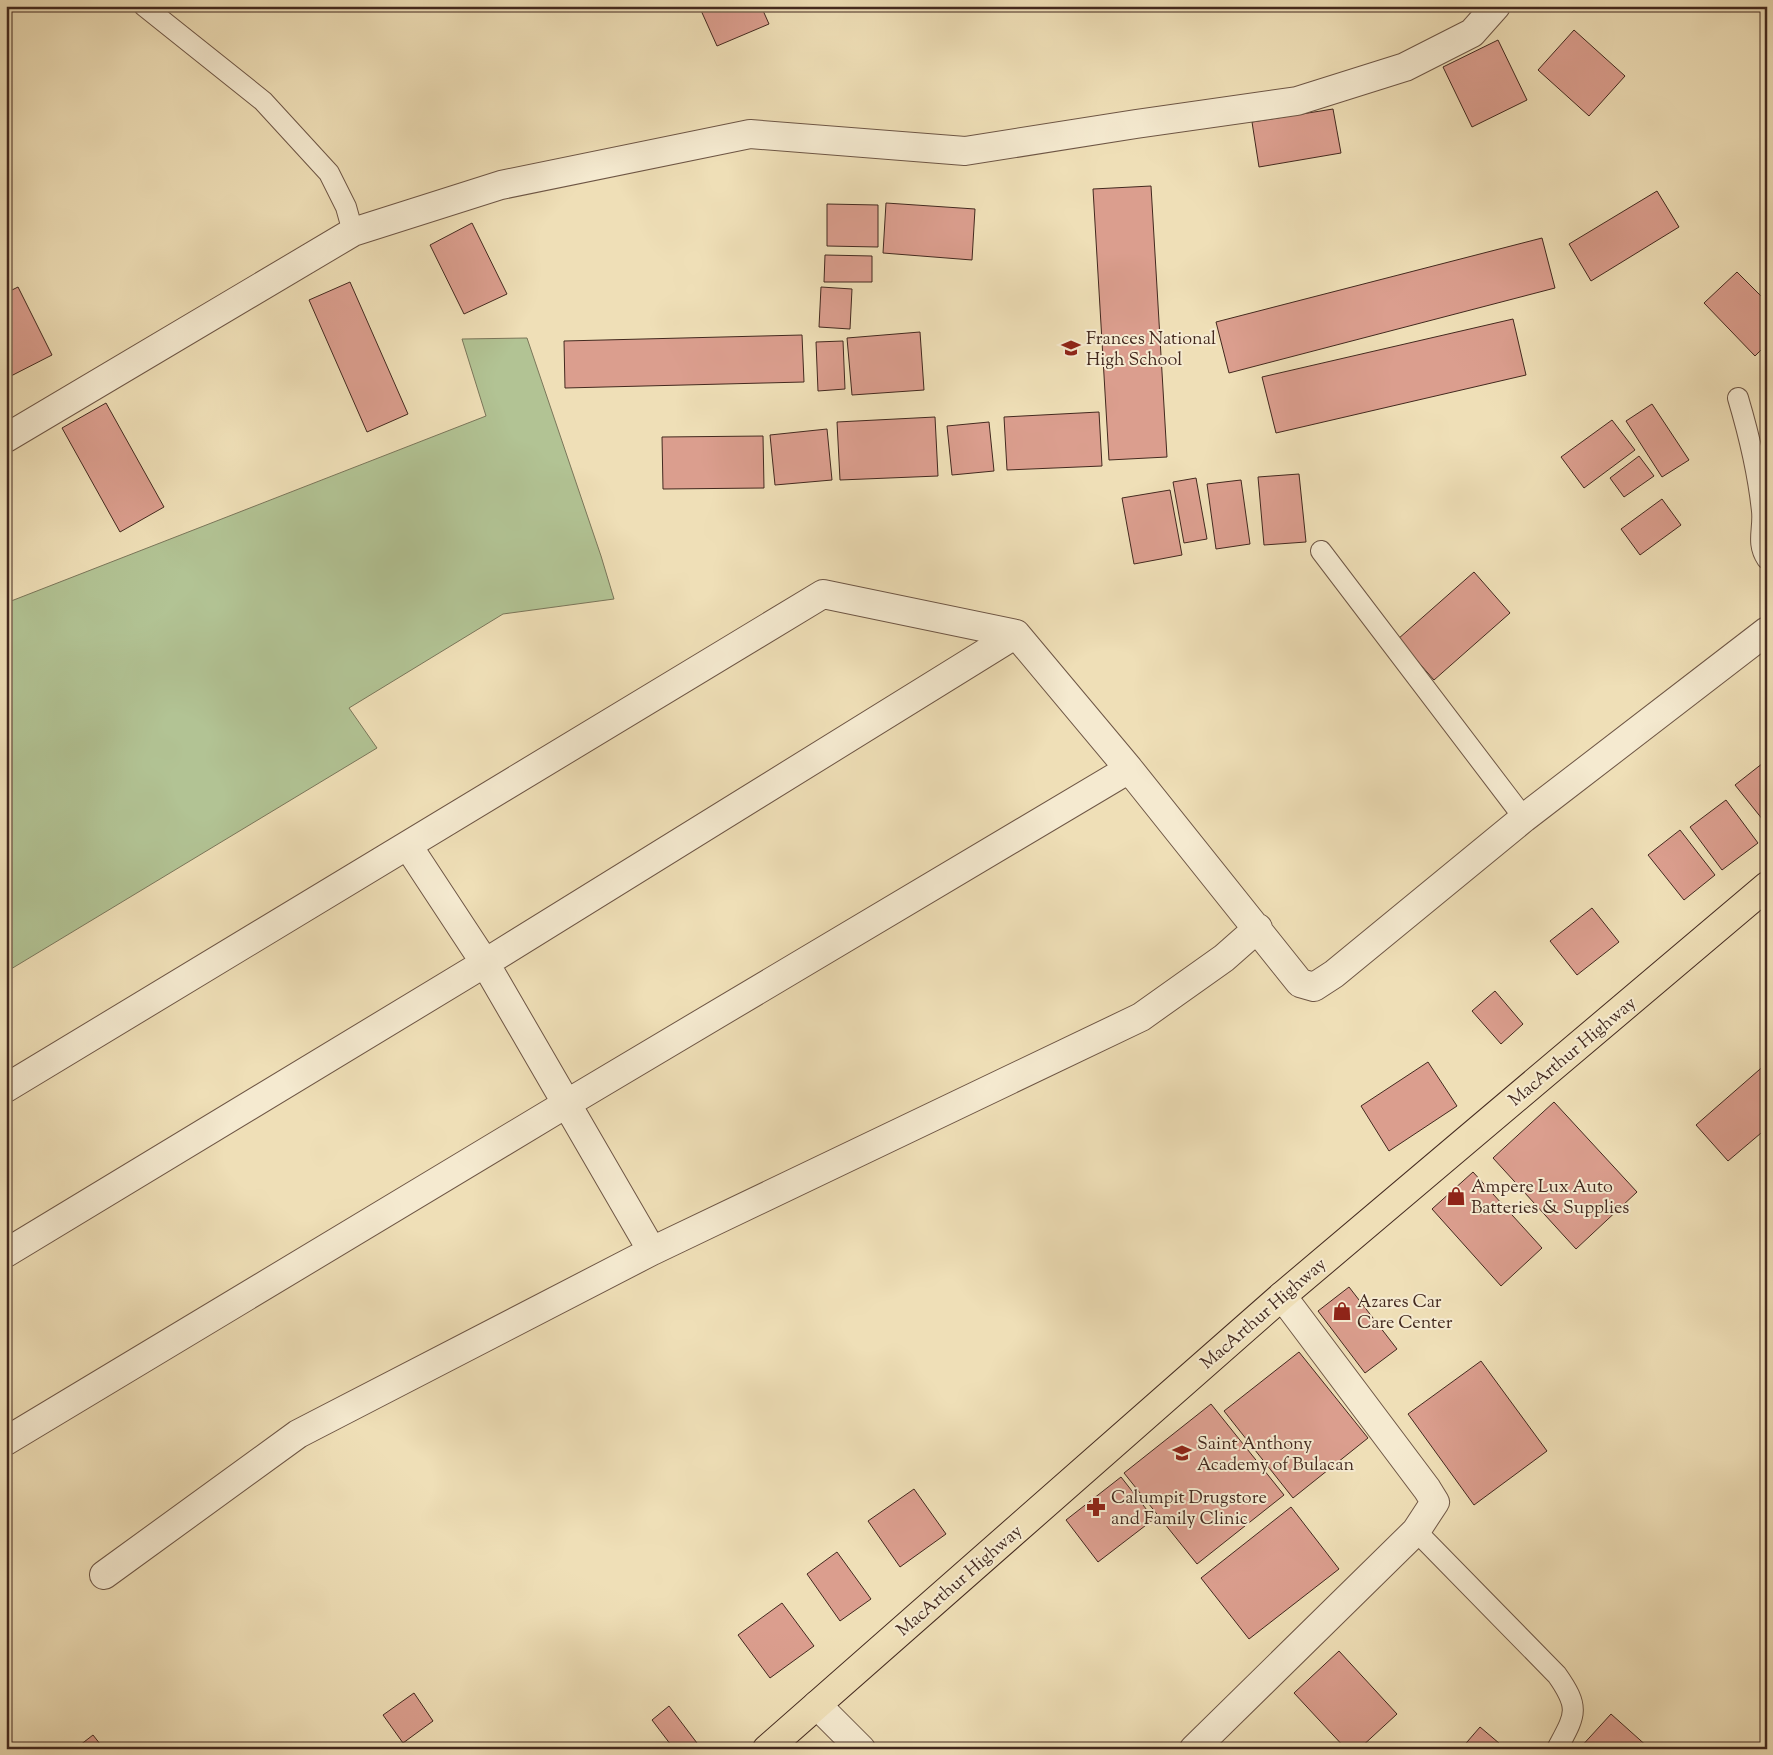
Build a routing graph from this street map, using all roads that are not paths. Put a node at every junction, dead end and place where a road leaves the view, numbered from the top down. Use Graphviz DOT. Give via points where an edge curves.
graph roads {
  1 [pos="144,6"];
  2 [pos="1496,6"];
  3 [pos="353,232"];
  4 [pos="1738,398"];
  5 [pos="6,438"];
  6 [pos="1321,551"];
  7 [pos="1767,559"];
  8 [pos="1767,631"];
  9 [pos="1016,634"];
  10 [pos="1129,769"];
  11 [pos="1524,818"];
  12 [pos="408,846"];
  13 [pos="1767,886"];
  14 [pos="1258,928"];
  15 [pos="485,962"];
  16 [pos="6,1088"];
  17 [pos="566,1104"];
  18 [pos="652,1251"];
  19 [pos="6,1252"];
  20 [pos="1282,1296"];
  21 [pos="6,1441"];
  22 [pos="1416,1530"];
  23 [pos="104,1575"];
  24 [pos="817,1705"];
  25 [pos="767,1749"];
  26 [pos="861,1749"];
  27 [pos="1194,1749"];
  28 [pos="1557,1749"];
  1 -- 3 [label="lane" via="264,100 329,173 346,207"];
  2 -- 3 [label="street" via="1472,33 1405,68 1297,101 966,151 750,134 501,184"];
  3 -- 5 [label="street"];
  4 -- 7 [label="lane" via="1751,441 1762,513 1760,545"];
  6 -- 11 [label="lane"];
  8 -- 11 [label="street"];
  9 -- 10 [label="street"];
  9 -- 12 [label="street" via="823,594"];
  9 -- 15 [label="street"];
  10 -- 14 [label="street"];
  10 -- 17 [label="street"];
  11 -- 14 [label="street" via="1314,987 1300,983"];
  12 -- 15 [label="street"];
  12 -- 16 [label="street"];
  13 -- 20 [label="highway, MacArthur Highway"];
  14 -- 18 [label="street" via="1224,958 1141,1017"];
  15 -- 17 [label="street"];
  15 -- 19 [label="street"];
  17 -- 18 [label="street"];
  17 -- 21 [label="street"];
  18 -- 23 [label="street" via="298,1434"];
  20 -- 22 [label="street" via="1435,1502"];
  20 -- 24 [label="highway, MacArthur Highway"];
  22 -- 27 [label="street"];
  22 -- 28 [label="lane" via="1557,1675 1571,1695 1573,1719"];
  24 -- 25 [label="highway, MacArthur Highway"];
  24 -- 26 [label="street"];
}
